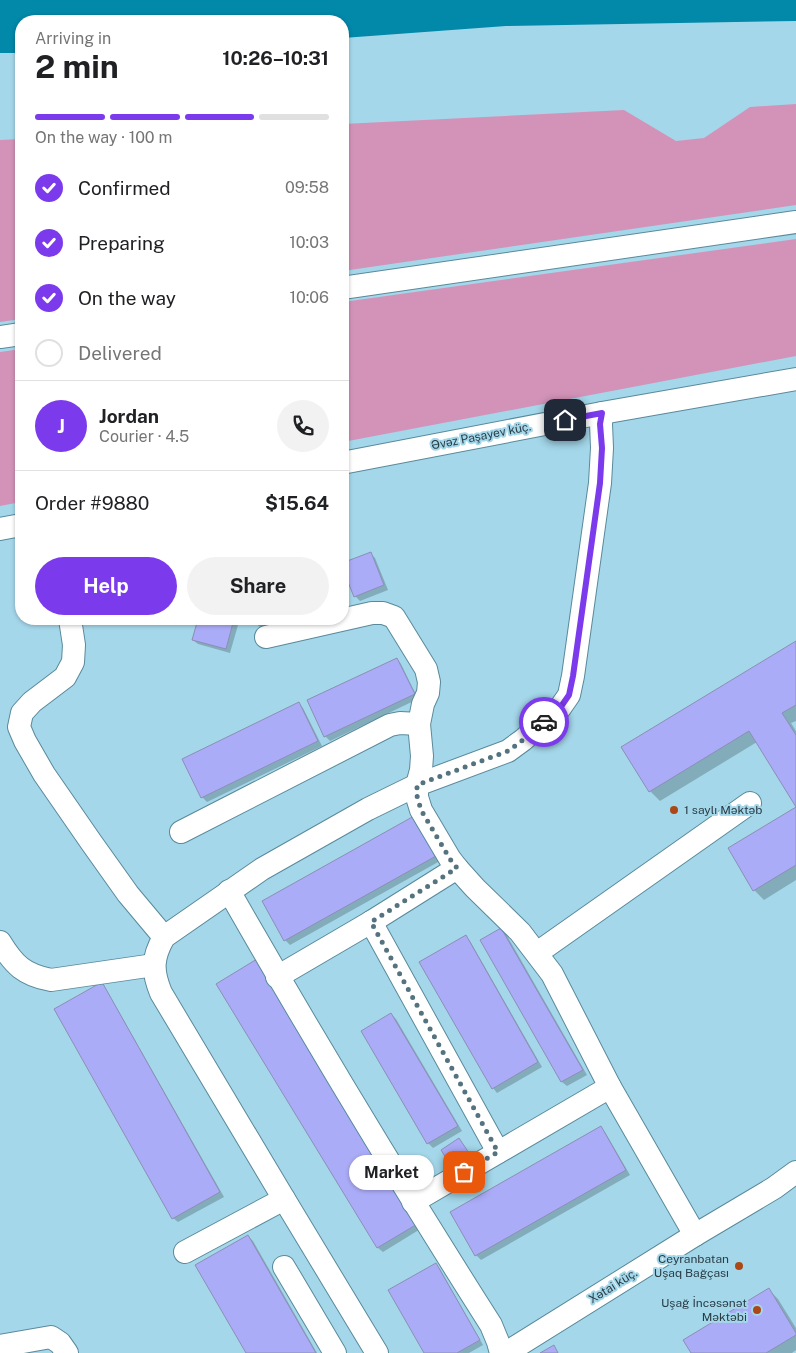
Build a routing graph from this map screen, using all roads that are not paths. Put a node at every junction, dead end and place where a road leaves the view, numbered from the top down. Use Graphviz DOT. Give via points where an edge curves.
graph roads {
  1 [pos="796,222"];
  2 [pos="349,287"];
  3 [pos="15,335"];
  4 [pos="0,337"];
  5 [pos="796,379"];
  6 [pos="602,413"];
  7 [pos="349,462"];
  8 [pos="15,526"];
  9 [pos="0,529"];
  10 [pos="349,619"];
  11 [pos="71,625"];
  12 [pos="321,625"];
  13 [pos="266,637"];
  14 [pos="419,724"];
  15 [pos="417,785"];
  16 [pos="750,804"];
  17 [pos="181,832"];
  18 [pos="457,868"];
  19 [pos="229,892"];
  20 [pos="371,922"];
  21 [pos="164,938"];
  22 [pos="0,942"];
  23 [pos="537,953"];
  24 [pos="154,965"];
  25 [pos="278,977"];
  26 [pos="610,1087"];
  27 [pos="498,1152"];
  28 [pos="796,1172"];
  29 [pos="284,1199"];
  30 [pos="413,1202"];
  31 [pos="695,1235"];
  32 [pos="185,1252"];
  33 [pos="284,1267"];
  34 [pos="0,1346"];
  35 [pos="66,1353"];
  36 [pos="335,1353"];
  37 [pos="378,1353"];
  38 [pos="501,1353"];
  39 [pos="506,1353"];
  1 -- 2 [label="street"];
  3 -- 4 [label="street"];
  5 -- 6 [label="street, Əvəz Paşayev küç."];
  6 -- 7 [label="street, Əvəz Paşayev küç."];
  6 -- 15 [label="street" via="600,483 569,695 560,708 508,751"];
  8 -- 9 [label="street"];
  10 -- 14 [label="street" via="383,612 394,617 426,669 428,693"];
  11 -- 21 [label="street" via="73,662 65,677 22,713 19,726 39,766 128,894"];
  12 -- 13 [label="street"];
  14 -- 15 [label="street" via="422,756"];
  14 -- 17 [label="street" via="390,725"];
  15 -- 18 [label="street" via="421,810"];
  15 -- 19 [label="street" via="262,869"];
  16 -- 23 [label="street"];
  18 -- 20 [label="street"];
  18 -- 23 [label="street"];
  19 -- 21 [label="street"];
  19 -- 25 [label="street"];
  20 -- 25 [label="street"];
  20 -- 27 [label="street"];
  21 -- 24 [label="street" via="157,948"];
  22 -- 24 [label="street" via="18,967 51,980"];
  23 -- 26 [label="street" via="552,974"];
  24 -- 29 [label="street" via="161,992"];
  25 -- 30 [label="street"];
  26 -- 27 [label="street"];
  26 -- 31 [label="street"];
  27 -- 30 [label="street"];
  28 -- 31 [label="street, Xətai küç."];
  29 -- 32 [label="street"];
  29 -- 37 [label="street"];
  30 -- 38 [label="street" via="491,1325"];
  31 -- 39 [label="street, Xətai küç."];
  33 -- 36 [label="street"];
  34 -- 35 [label="street" via="51,1337"];
}
